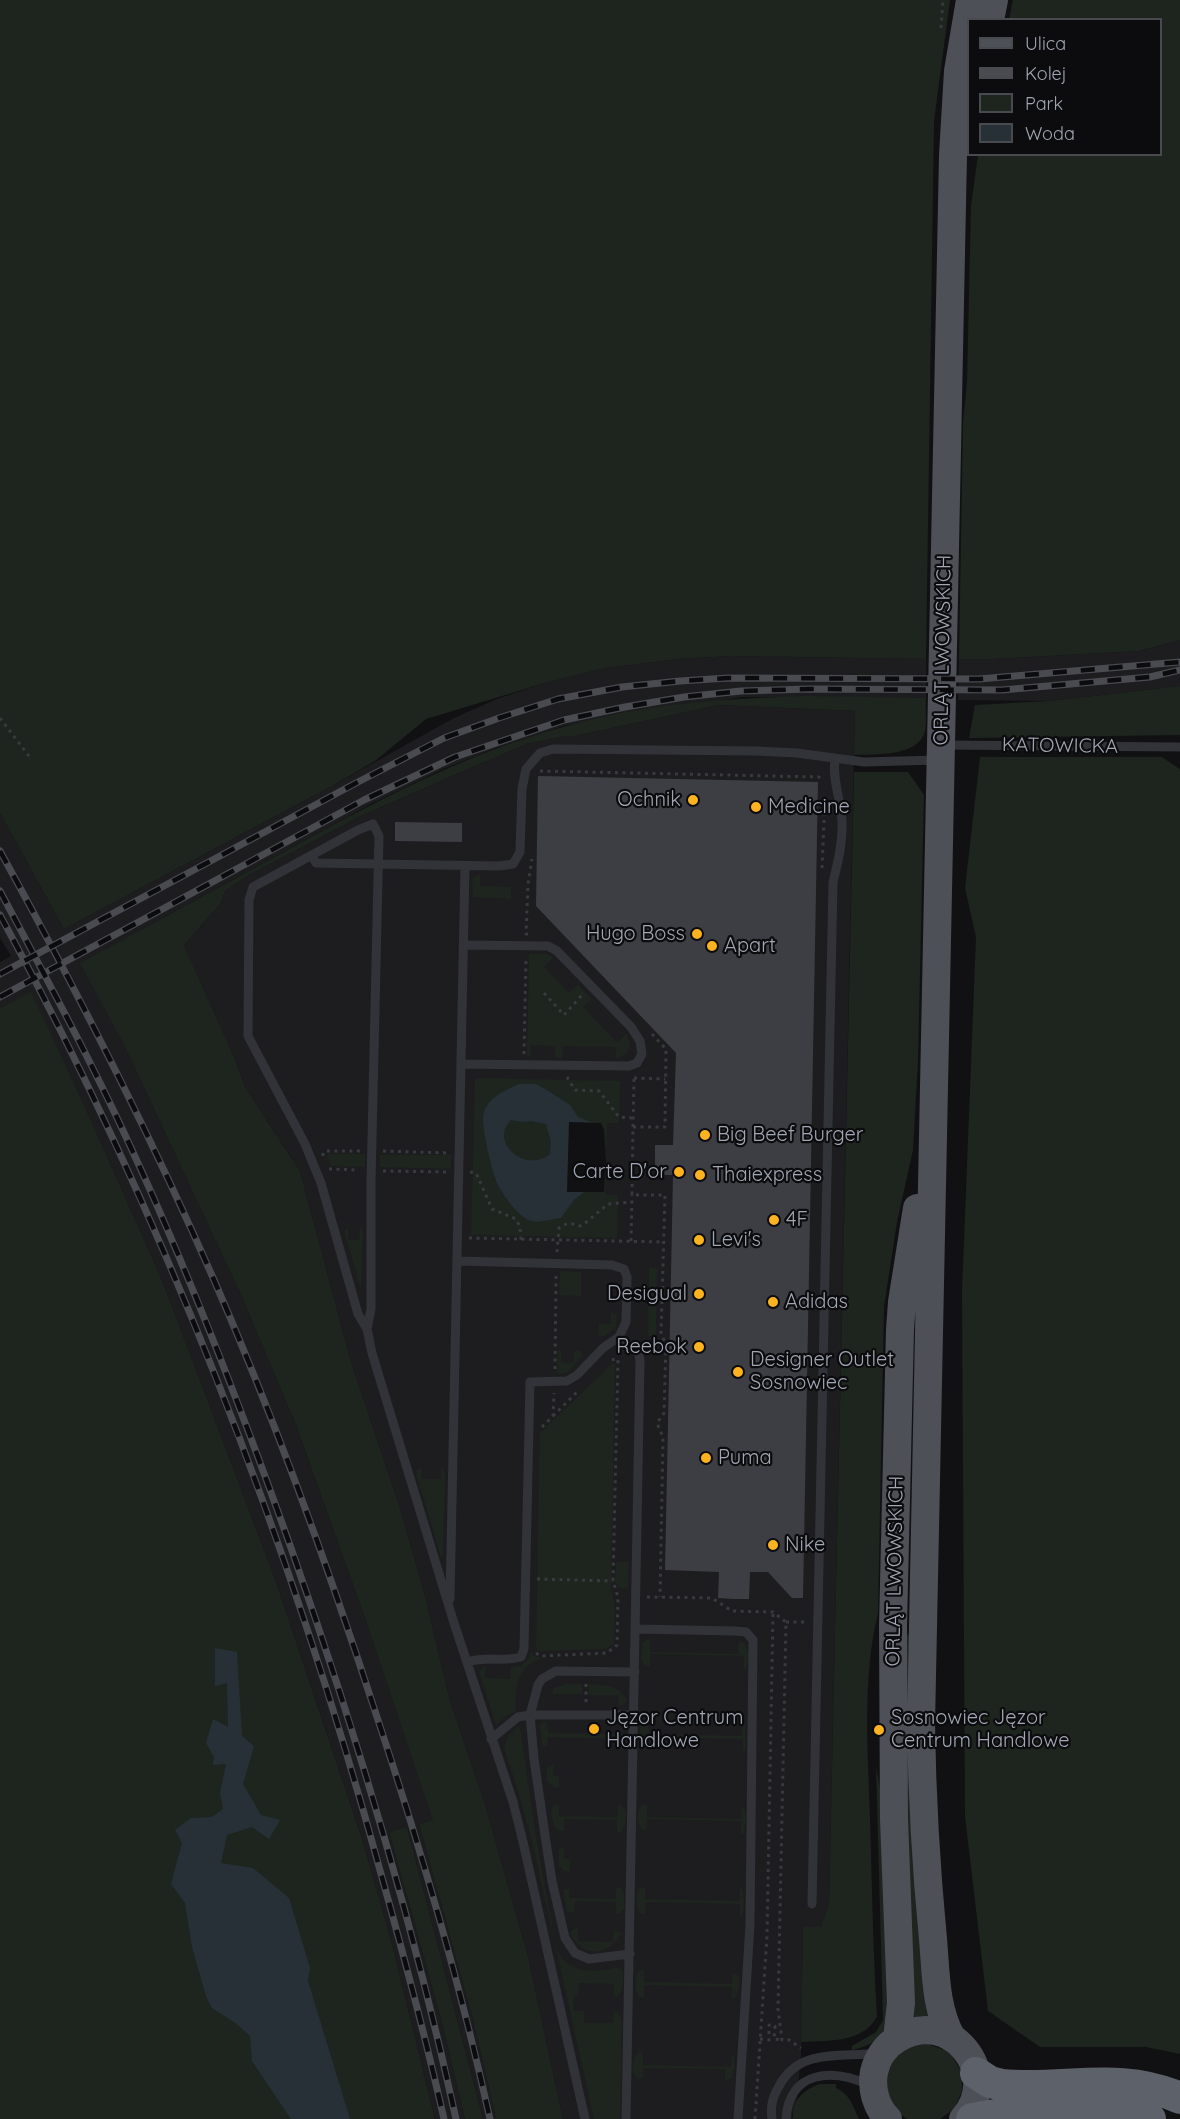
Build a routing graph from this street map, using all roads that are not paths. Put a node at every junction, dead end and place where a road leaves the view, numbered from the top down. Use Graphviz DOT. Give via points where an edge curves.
graph roads {
  1 [pos="970,0"];
  2 [pos="994,0"];
  3 [pos="990,18"];
  4 [pos="967,121"];
  5 [pos="953,195"];
  6 [pos="941,741"];
  7 [pos="1180,747"];
  8 [pos="835,760"];
  9 [pos="312,856"];
  10 [pos="378,864"];
  11 [pos="465,866"];
  12 [pos="464,945"];
  13 [pos="461,1064"];
  14 [pos="933,1105"];
  15 [pos="457,1261"];
  16 [pos="367,1329"];
  17 [pos="619,1337"];
  18 [pos="450,1608"];
  19 [pos="636,1629"];
  20 [pos="468,1662"];
  21 [pos="635,1671"];
  22 [pos="530,1715"];
  23 [pos="634,1715"];
  24 [pos="491,1739"];
  25 [pos="812,1904"];
  26 [pos="630,1954"];
  27 [pos="951,2038"];
  28 [pos="890,2045"];
  29 [pos="976,2073"];
  30 [pos="873,2087"];
  31 [pos="1180,2098"];
  32 [pos="1034,2118"];
  33 [pos="585,2119"];
  34 [pos="626,2119"];
  35 [pos="738,2119"];
  36 [pos="772,2119"];
  37 [pos="786,2119"];
  38 [pos="888,2119"];
  39 [pos="963,2119"];
  40 [pos="972,2119"];
  41 [pos="1150,2119"];
  1 -- 5 [label="main road" via="954,113"];
  2 -- 3 [label="main road"];
  4 -- 5 [label="main road"];
  5 -- 6 [label="main road, ORLĄT LWOWSKICH"];
  6 -- 7 [label="lane, KATOWICKA"];
  6 -- 8 [label="lane, KATOWICKA" via="864,762"];
  6 -- 14 [label="main road, ORLĄT LWOWSKICH"];
  8 -- 11 [label="lane, KATOWICKA" via="756,751 554,749 540,753 526,769 520,852 513,864"];
  8 -- 25 [label="lane" via="842,844 833,882"];
  9 -- 10 [label="lane" via="316,863"];
  9 -- 10 [label="lane" via="372,824 379,836"];
  9 -- 16 [label="lane" via="253,887 249,900 248,1036 305,1144 321,1183 358,1314"];
  10 -- 11 [label="lane"];
  10 -- 16 [label="lane"];
  11 -- 12 [label="lane"];
  12 -- 13 [label="lane"];
  12 -- 13 [label="lane" via="548,946 557,951 631,1027 640,1041 642,1054 637,1063 629,1066"];
  13 -- 15 [label="lane"];
  14 -- 27 [label="main road, ORLĄT LWOWSKICH" via="922,1788 940,2005"];
  14 -- 28 [label="main road, ORLĄT LWOWSKICH" via="902,1302 900,1340 893,1626 894,1820 901,2003"];
  15 -- 17 [label="lane" via="612,1265 624,1269 626,1322"];
  15 -- 18 [label="lane"];
  16 -- 18 [label="lane"];
  17 -- 19 [label="lane" via="639,1354 640,1361"];
  17 -- 20 [label="lane" via="567,1381 530,1382 524,1648 521,1657 514,1659 478,1658"];
  18 -- 20 [label="lane"];
  19 -- 21 [label="lane"];
  19 -- 35 [label="lane" via="746,1632 753,1640 750,1924"];
  20 -- 24 [label="lane"];
  21 -- 22 [label="lane" via="556,1671 538,1685"];
  21 -- 23 [label="lane"];
  22 -- 23 [label="lane"];
  22 -- 24 [label="lane" via="518,1717"];
  22 -- 26 [label="lane" via="551,1871 565,1938 575,1953 589,1959"];
  23 -- 26 [label="lane"];
  24 -- 33 [label="lane" via="524,1842"];
  26 -- 34 [label="lane"];
  27 -- 28 [label="main road" via="928,2030 912,2032"];
  27 -- 29 [label="main road" via="968,2053"];
  28 -- 30 [label="main road, ORLĄT LWOWSKICH" via="876,2065"];
  28 -- 36 [label="lane" via="846,2056 822,2055 800,2063 784,2076 772,2099"];
  29 -- 31 [label="highway" via="1002,2085 1116,2082 1144,2085"];
  29 -- 39 [label="main road" via="976,2096"];
  30 -- 37 [label="lane" via="845,2076 810,2079 798,2085 789,2100"];
  30 -- 38 [label="main road"];
  32 -- 40 [label="highway" via="1007,2113"];
  32 -- 41 [label="highway" via="1113,2112"];
}
